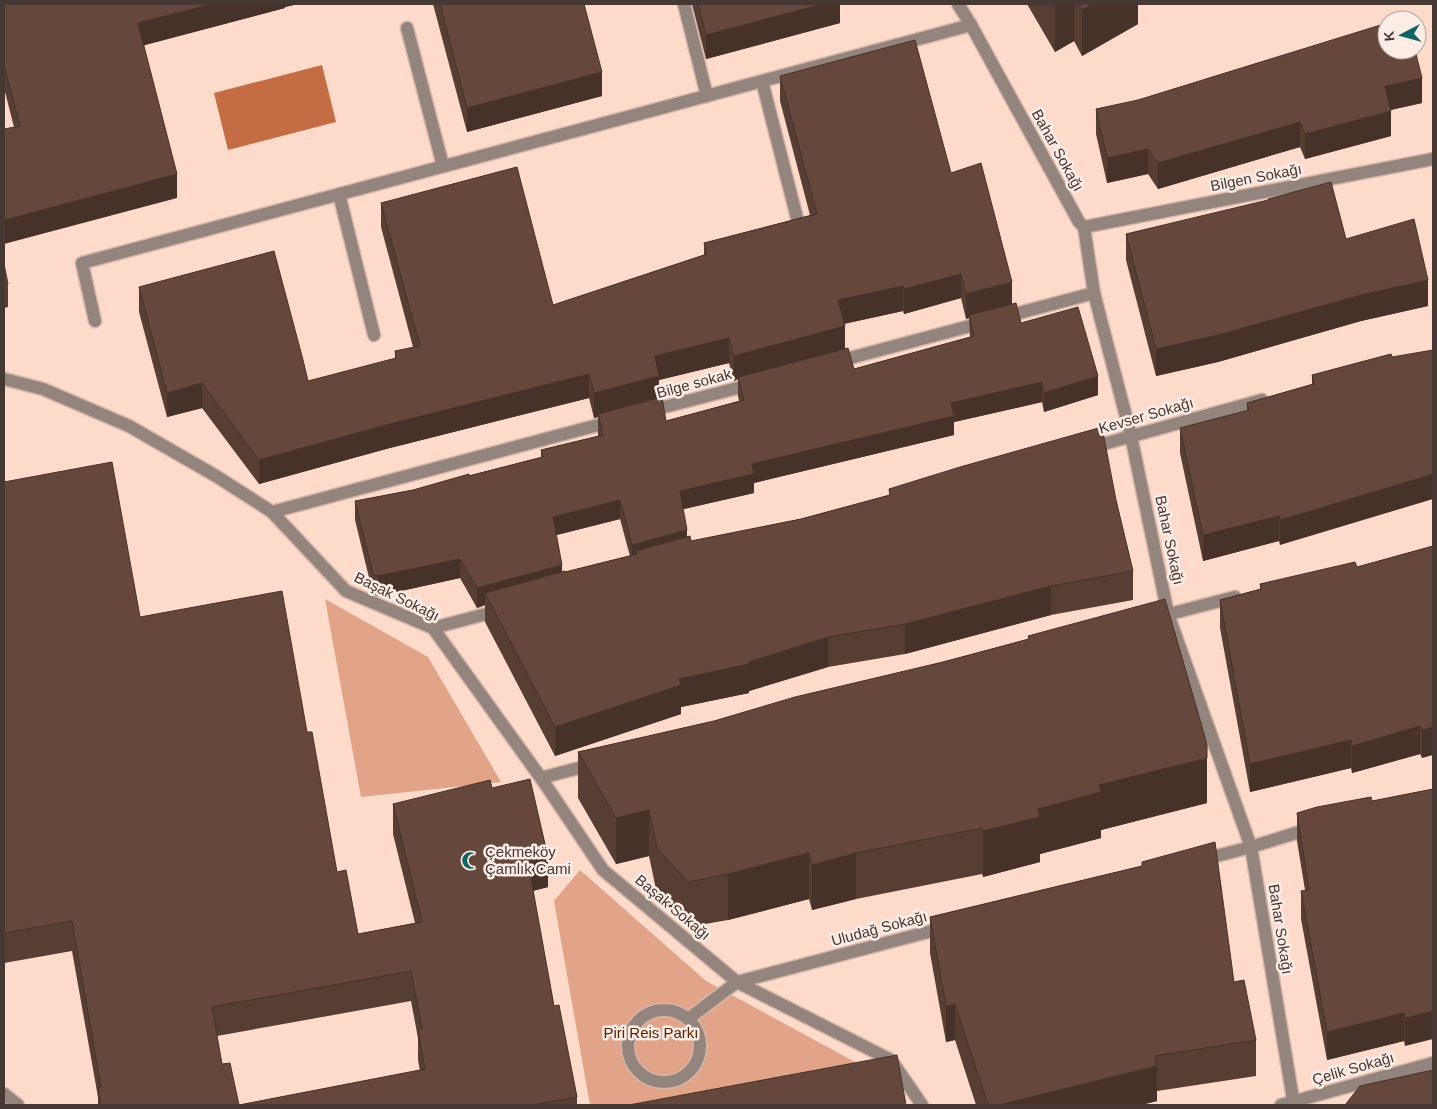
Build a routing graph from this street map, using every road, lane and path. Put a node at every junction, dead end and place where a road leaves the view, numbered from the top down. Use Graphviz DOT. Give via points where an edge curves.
graph roads {
  1 [pos="684,4"];
  2 [pos="958,4"];
  3 [pos="971,25"];
  4 [pos="407,28"];
  5 [pos="762,81"];
  6 [pos="707,96"];
  7 [pos="1433,159"];
  8 [pos="443,166"];
  9 [pos="339,194"];
  10 [pos="797,218"];
  11 [pos="1084,227"];
  12 [pos="1094,293"];
  13 [pos="95,321"];
  14 [pos="374,335"];
  15 [pos="827,364"];
  16 [pos="769,379"];
  17 [pos="4,380"];
  18 [pos="1273,397"];
  19 [pos="1131,436"];
  20 [pos="1074,452"];
  21 [pos="272,512"];
  22 [pos="1244,595"];
  23 [pos="510,607"];
  24 [pos="1168,614"];
  25 [pos="1149,619"];
  26 [pos="433,628"];
  27 [pos="608,760"];
  28 [pos="541,778"];
  29 [pos="1324,824"];
  30 [pos="1251,847"];
  31 [pos="1184,865"];
  32 [pos="956,924"];
  33 [pos="737,982"];
  34 [pos="688,1019"];
  35 [pos="1433,1063"];
  36 [pos="4,1094"];
  37 [pos="1289,1104"];
  38 [pos="18,1105"];
  39 [pos="922,1105"];
  1 -- 6 [label="street"];
  2 -- 3 [label="street, Bahar Sokağı"];
  3 -- 5 [label="street"];
  3 -- 11 [label="street, Bahar Sokağı"];
  4 -- 8 [label="street"];
  5 -- 6 [label="street"];
  5 -- 10 [label="street"];
  6 -- 8 [label="street"];
  7 -- 11 [label="street, Bilgen Sokağı"];
  8 -- 9 [label="street"];
  9 -- 13 [label="street" via="82,263"];
  9 -- 14 [label="street"];
  11 -- 12 [label="street, Bahar Sokağı"];
  12 -- 15 [label="street"];
  12 -- 19 [label="street, Bahar Sokağı"];
  16 -- 21 [label="street, Bilge sokak"];
  17 -- 21 [label="street, Başak Sokağı" via="43,389 129,426"];
  18 -- 19 [label="street, Kevser Sokağı"];
  19 -- 20 [label="street, Kevser Sokağı"];
  19 -- 24 [label="street, Bahar Sokağı"];
  21 -- 26 [label="street, Başak Sokağı" via="346,591"];
  22 -- 24 [label="street"];
  23 -- 26 [label="street"];
  24 -- 25 [label="street"];
  24 -- 30 [label="street, Bahar Sokağı"];
  26 -- 28 [label="street, Başak Sokağı"];
  27 -- 28 [label="street"];
  28 -- 33 [label="street, Başak Sokağı" via="603,870"];
  29 -- 30 [label="street"];
  30 -- 31 [label="street"];
  30 -- 37 [label="street, Bahar Sokağı"];
  32 -- 33 [label="street, Uludağ Sokağı"];
  33 -- 34 [label="street"];
  33 -- 39 [label="street, Başak Sokağı" via="890,1060"];
  34 -- 34 [label="street" via="678,1012 666,1010 654,1011 638,1020 629,1036 628,1048 630,1060 637,1071 658,1082 680,1079 690,1072 700,1051 700,1040"];
  35 -- 37 [label="street, Çelik Sokağı"];
  36 -- 38 [label="street"];
}
